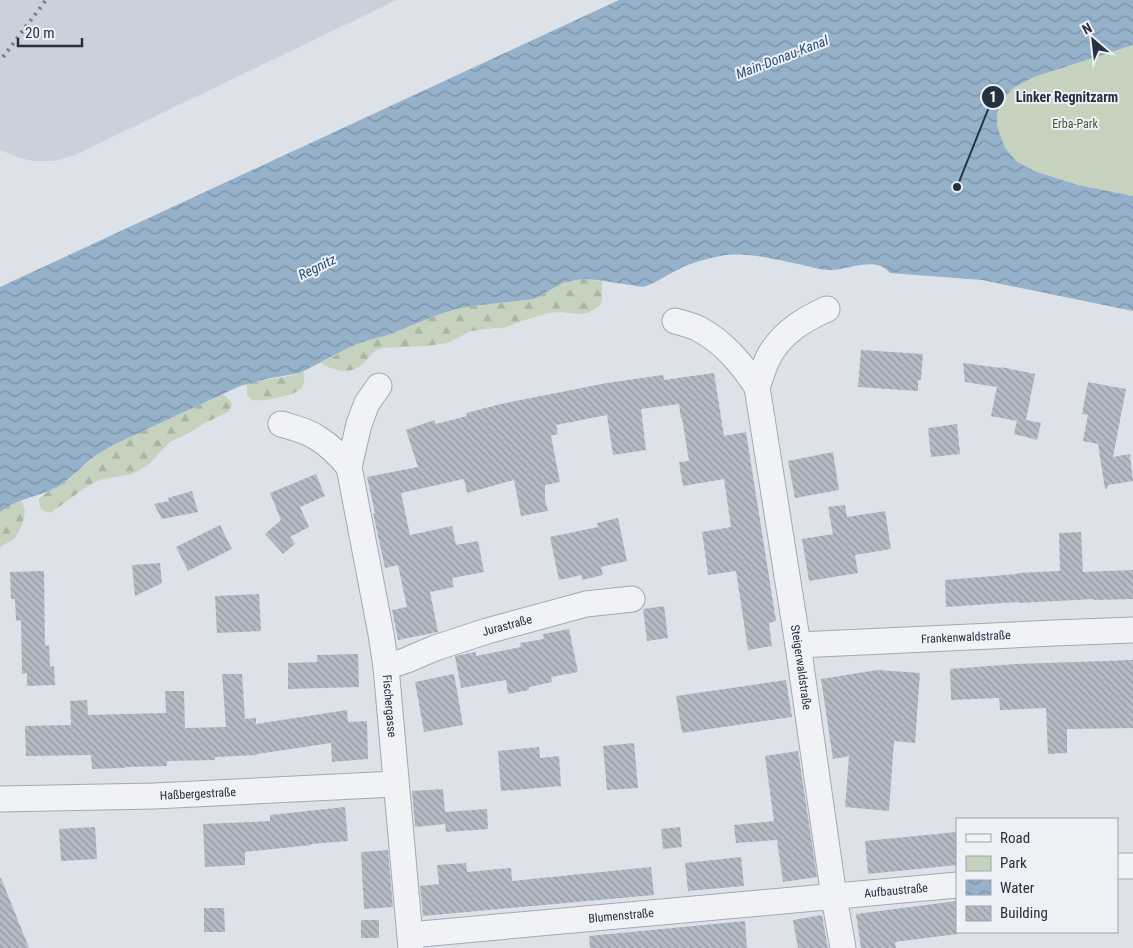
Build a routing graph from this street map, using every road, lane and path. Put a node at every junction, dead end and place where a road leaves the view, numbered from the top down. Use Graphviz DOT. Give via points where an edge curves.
graph roads {
  1 [pos="827,309"];
  2 [pos="674,321"];
  3 [pos="379,386"];
  4 [pos="758,387"];
  5 [pos="281,424"];
  6 [pos="349,467"];
  7 [pos="632,599"];
  8 [pos="1133,630"];
  9 [pos="798,645"];
  10 [pos="386,667"];
  11 [pos="395,784"];
  12 [pos="0,799"];
  13 [pos="1118,866"];
  14 [pos="1133,866"];
  15 [pos="956,885"];
  16 [pos="834,897"];
  17 [pos="410,941"];
  18 [pos="843,948"];
  1 -- 4 [label="street, Steigerwaldstraße" via="805,319 780,341 771,352"];
  2 -- 4 [label="street, Steigerwaldstraße" via="711,336 744,367"];
  3 -- 6 [label="street, Fischergasse" via="358,424"];
  4 -- 9 [label="street, Steigerwaldstraße"];
  5 -- 6 [label="street" via="320,439"];
  6 -- 10 [label="street, Fischergasse"];
  7 -- 10 [label="street, Jurastraße" via="586,604 559,611 487,631"];
  8 -- 9 [label="street, Frankenwaldstraße"];
  9 -- 16 [label="street, Steigerwaldstraße"];
  10 -- 11 [label="street, Fischergasse"];
  11 -- 12 [label="street, Haßbergestraße" via="154,796"];
  11 -- 17 [label="street, Fischergasse"];
  13 -- 14 [label="street"];
  15 -- 16 [label="street, Aufbaustraße"];
  16 -- 17 [label="street, Blumenstraße"];
  16 -- 18 [label="street, Steigerwaldstraße"];
}
